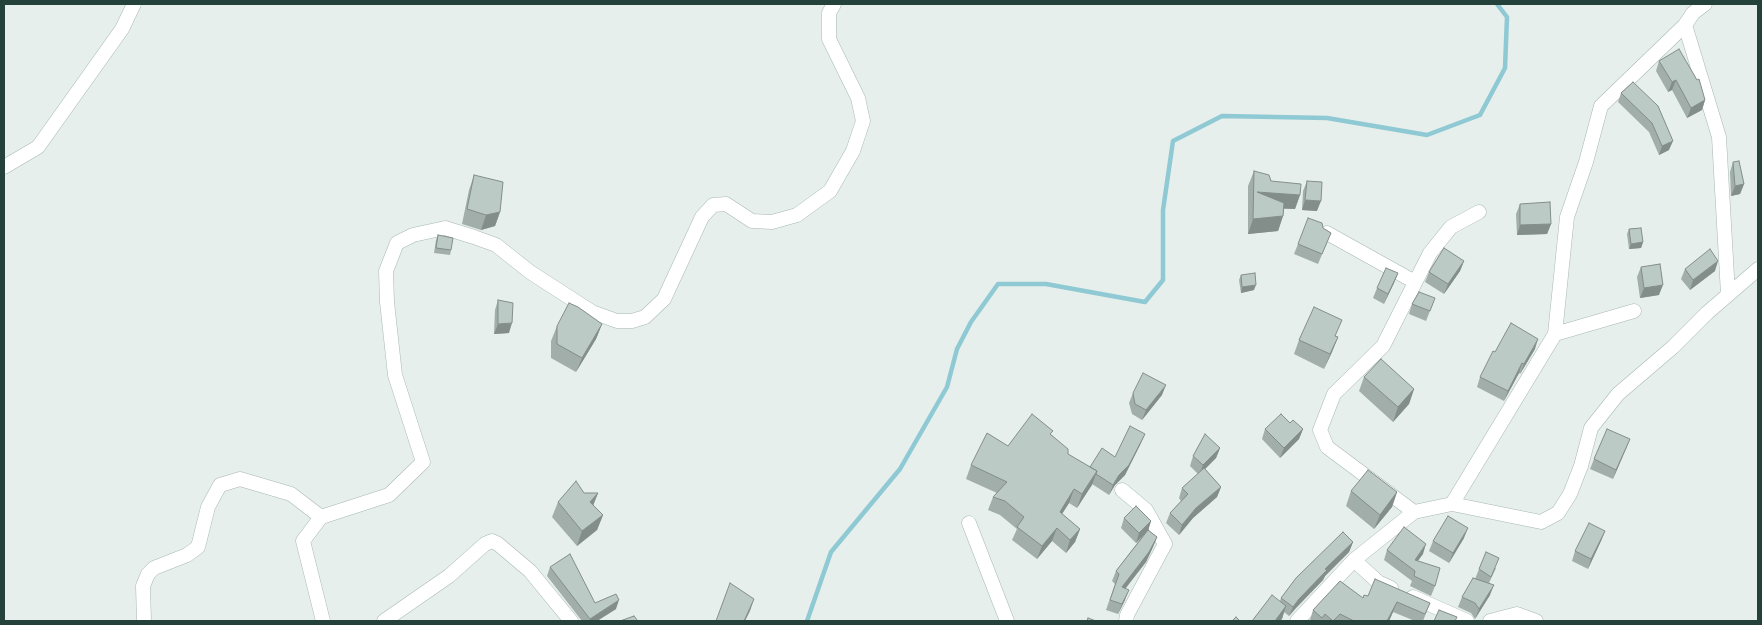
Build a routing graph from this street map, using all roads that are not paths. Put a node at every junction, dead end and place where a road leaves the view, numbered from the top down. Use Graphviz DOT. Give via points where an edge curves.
graph roads {
  1 [pos="134,4"];
  2 [pos="834,4"];
  3 [pos="1705,4"];
  4 [pos="1685,25"];
  5 [pos="4,167"];
  6 [pos="1479,212"];
  7 [pos="1327,233"];
  8 [pos="1758,268"];
  9 [pos="1415,282"];
  10 [pos="1728,294"];
  11 [pos="1634,311"];
  12 [pos="1554,334"];
  13 [pos="1122,490"];
  14 [pos="1452,504"];
  15 [pos="1414,512"];
  16 [pos="320,517"];
  17 [pos="969,523"];
  18 [pos="1354,560"];
  19 [pos="144,621"];
  20 [pos="323,621"];
  21 [pos="384,621"];
  22 [pos="571,621"];
  23 [pos="1007,621"];
  24 [pos="1126,621"];
  25 [pos="1298,621"];
  26 [pos="1467,621"];
  27 [pos="1490,621"];
  28 [pos="1536,621"];
  1 -- 5 [label="street" via="122,29 38,147"];
  2 -- 16 [label="street" via="829,13 829,39 858,98 863,121 854,151 830,191 797,215 772,222 752,221 726,204 713,204 702,217 664,299 645,317 617,322 592,312 530,272 496,245 445,228 413,235 397,243 386,271 395,375 423,462 389,495"];
  3 -- 4 [label="street"];
  4 -- 10 [label="street" via="1719,137"];
  4 -- 12 [label="street" via="1601,106 1567,217"];
  6 -- 9 [label="street" via="1451,227 1430,253"];
  7 -- 9 [label="street"];
  8 -- 10 [label="street"];
  9 -- 15 [label="street" via="1383,346 1334,394 1320,430 1327,447"];
  10 -- 14 [label="street" via="1618,394 1591,428 1581,466 1558,513 1541,522"];
  11 -- 12 [label="street"];
  12 -- 14 [label="street"];
  13 -- 24 [label="street" via="1146,510 1165,544"];
  14 -- 15 [label="street"];
  15 -- 18 [label="street"];
  16 -- 19 [label="street" via="291,494 240,479 220,485 208,507 198,547 187,556 154,568 148,574 143,586"];
  16 -- 20 [label="street" via="304,541"];
  17 -- 23 [label="street"];
  18 -- 25 [label="street"];
  18 -- 26 [label="street" via="1378,582"];
  21 -- 22 [label="street" via="449,576 492,541 530,571"];
  27 -- 28 [label="street" via="1517,614"];
}
